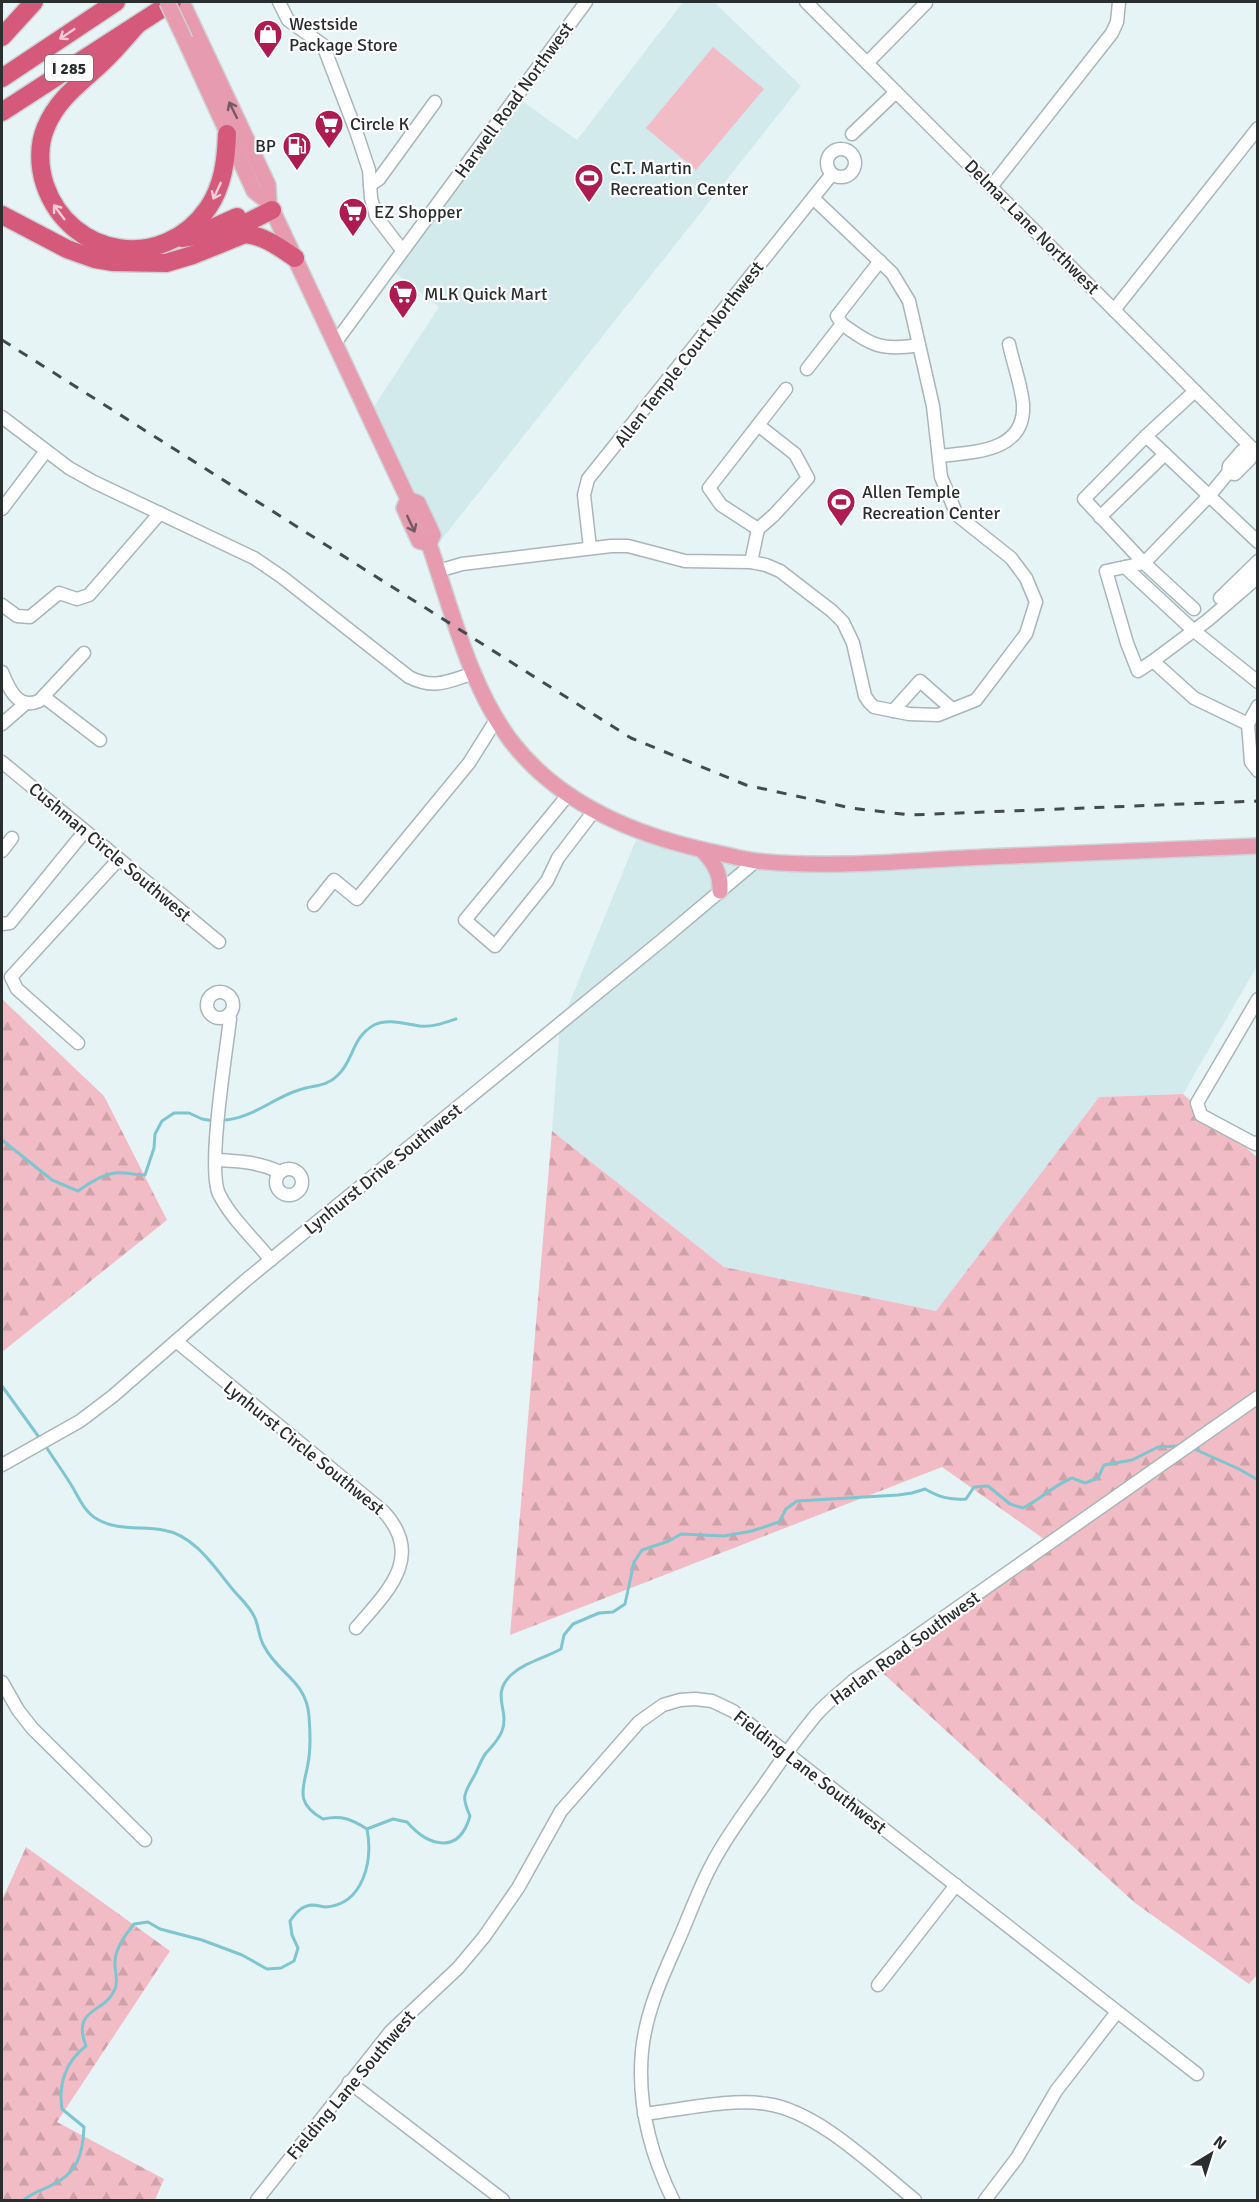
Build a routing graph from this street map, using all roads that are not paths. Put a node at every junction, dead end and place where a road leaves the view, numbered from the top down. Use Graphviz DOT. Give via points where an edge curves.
graph roads {
  1 [pos="34,2"];
  2 [pos="116,2"];
  3 [pos="167,2"];
  4 [pos="172,2"];
  5 [pos="182,2"];
  6 [pos="279,2"];
  7 [pos="586,2"];
  8 [pos="806,2"];
  9 [pos="1119,2"];
  10 [pos="926,3"];
  11 [pos="137,25"];
  12 [pos="191,36"];
  13 [pos="2,37"];
  14 [pos="867,63"];
  15 [pos="2,78"];
  16 [pos="896,92"];
  17 [pos="435,102"];
  18 [pos="2,112"];
  19 [pos="1257,128"];
  20 [pos="227,134"];
  21 [pos="852,134"];
  22 [pos="832,174"];
  23 [pos="370,185"];
  24 [pos="992,187"];
  25 [pos="813,198"];
  26 [pos="270,206"];
  27 [pos="2,214"];
  28 [pos="176,240"];
  29 [pos="402,250"];
  30 [pos="295,258"];
  31 [pos="132,261"];
  32 [pos="880,261"];
  33 [pos="1114,310"];
  34 [pos="842,324"];
  35 [pos="335,343"];
  36 [pos="1009,344"];
  37 [pos="920,345"];
  38 [pos="807,369"];
  39 [pos="786,389"];
  40 [pos="1195,391"];
  41 [pos="2,417"];
  42 [pos="758,425"];
  43 [pos="1146,436"];
  44 [pos="46,451"];
  45 [pos="1255,451"];
  46 [pos="1165,454"];
  47 [pos="939,456"];
  48 [pos="1209,496"];
  49 [pos="2,509"];
  50 [pos="160,513"];
  51 [pos="1100,517"];
  52 [pos="758,529"];
  53 [pos="1257,542"];
  54 [pos="590,548"];
  55 [pos="1257,561"];
  56 [pos="751,562"];
  57 [pos="1144,563"];
  58 [pos="1125,567"];
  59 [pos="438,571"];
  60 [pos="1257,577"];
  61 [pos="1220,598"];
  62 [pos="2,605"];
  63 [pos="1194,609"];
  64 [pos="1193,630"];
  65 [pos="84,653"];
  66 [pos="1153,661"];
  67 [pos="2,672"];
  68 [pos="474,674"];
  69 [pos="1257,682"];
  70 [pos="44,697"];
  71 [pos="25,704"];
  72 [pos="1257,706"];
  73 [pos="952,709"];
  74 [pos="892,711"];
  75 [pos="496,720"];
  76 [pos="2,724"];
  77 [pos="1248,724"];
  78 [pos="100,740"];
  79 [pos="2,762"];
  80 [pos="1257,771"];
  81 [pos="568,795"];
  82 [pos="594,811"];
  83 [pos="85,831"];
  84 [pos="12,838"];
  85 [pos="1257,846"];
  86 [pos="702,850"];
  87 [pos="2,851"];
  88 [pos="118,859"];
  89 [pos="756,861"];
  90 [pos="720,891"];
  91 [pos="314,905"];
  92 [pos="2,924"];
  93 [pos="219,942"];
  94 [pos="1257,999"];
  95 [pos="228,1015"];
  96 [pos="78,1043"];
  97 [pos="1257,1142"];
  98 [pos="216,1160"];
  99 [pos="280,1172"];
  100 [pos="271,1260"];
  101 [pos="176,1341"];
  102 [pos="1257,1397"];
  103 [pos="2,1465"];
  104 [pos="356,1629"];
  105 [pos="2,1682"];
  106 [pos="786,1753"];
  107 [pos="145,1840"];
  108 [pos="956,1886"];
  109 [pos="878,1985"];
  110 [pos="1117,2012"];
  111 [pos="1197,2074"];
  112 [pos="349,2082"];
  113 [pos="644,2114"];
  114 [pos="488,2196"];
  115 [pos="257,2200"];
  116 [pos="503,2200"];
  117 [pos="673,2200"];
  118 [pos="915,2200"];
  119 [pos="985,2200"];
  1 -- 13 [label="highway"];
  2 -- 15 [label="highway, I 285, one-way"];
  3 -- 12 [label="main road, bridge"];
  4 -- 11 [label="highway, I 285"];
  5 -- 12 [label="main road"];
  6 -- 23 [label="street" via="288,20 323,45 356,131"];
  7 -- 29 [label="street, Harwell Road Northwest"];
  8 -- 14 [label="street, Delmar Lane Northwest"];
  9 -- 24 [label="street" via="1112,33"];
  10 -- 14 [label="street"];
  11 -- 18 [label="highway, I 285"];
  28 -- 11 [label="highway, one-way" via="127,250 100,244 69,223 55,206 40,167 42,136 53,111"];
  12 -- 20 [label="main road"];
  26 -- 12 [label="main road, one-way" via="268,184"];
  14 -- 16 [label="street, Delmar Lane Northwest"];
  16 -- 21 [label="street"];
  16 -- 24 [label="street, Delmar Lane Northwest"];
  17 -- 23 [label="street" via="379,179"];
  19 -- 33 [label="street"];
  20 -- 26 [label="main road" via="254,190"];
  20 -- 28 [label="highway, one-way" via="225,168 216,195 200,218"];
  22 -- 25 [label="street, Allen Temple Court Northwest"];
  23 -- 29 [label="street" via="376,216"];
  24 -- 33 [label="street, Delmar Lane Northwest"];
  25 -- 32 [label="street"];
  25 -- 54 [label="street, Allen Temple Court Northwest" via="588,479 584,495"];
  26 -- 28 [label="highway"];
  26 -- 30 [label="main road"];
  26 -- 31 [label="highway" via="217,237 182,250"];
  27 -- 31 [label="highway" via="81,255 113,262"];
  29 -- 35 [label="street, Harwell Road Northwest"];
  30 -- 31 [label="highway" via="272,242 245,234 166,263"];
  30 -- 35 [label="main road"];
  32 -- 34 [label="street" via="837,316"];
  32 -- 37 [label="street" via="909,301"];
  33 -- 40 [label="street, Delmar Lane Northwest"];
  34 -- 37 [label="street" via="881,347"];
  34 -- 38 [label="street"];
  35 -- 59 [label="main road" via="408,499 418,503 425,517 433,535 429,544"];
  36 -- 47 [label="street" via="1023,403 1022,422 1014,435 1003,445"];
  37 -- 47 [label="street"];
  39 -- 42 [label="street"];
  40 -- 43 [label="street"];
  40 -- 45 [label="street, Delmar Lane Northwest"];
  41 -- 44 [label="street"];
  42 -- 52 [label="street" via="709,488 721,505"];
  42 -- 52 [label="street" via="795,454 808,478"];
  43 -- 46 [label="street"];
  43 -- 51 [label="street" via="1084,499"];
  44 -- 49 [label="street"];
  44 -- 50 [label="street" via="94,482"];
  45 -- 48 [label="street" via="1235,474 1228,473"];
  46 -- 48 [label="street"];
  46 -- 51 [label="street"];
  47 -- 73 [label="street" via="941,477 957,515 1011,558 1026,578 1036,602 1026,634 976,700"];
  48 -- 53 [label="street"];
  48 -- 57 [label="street"];
  50 -- 62 [label="street" via="90,596 77,599 59,593 30,617 23,618"];
  50 -- 68 [label="street" via="254,558 409,677 433,685"];
  51 -- 57 [label="street"];
  52 -- 56 [label="street"];
  54 -- 56 [label="street" via="628,546 685,561"];
  54 -- 59 [label="street" via="462,564"];
  55 -- 61 [label="street"];
  56 -- 74 [label="street" via="780,571 843,622 853,643 865,696 874,707"];
  57 -- 58 [label="street"];
  57 -- 63 [label="street"];
  58 -- 64 [label="street"];
  58 -- 66 [label="street" via="1106,571 1111,592 1138,671"];
  59 -- 68 [label="main road"];
  60 -- 64 [label="street"];
  64 -- 66 [label="street"];
  64 -- 69 [label="street"];
  65 -- 70 [label="street"];
  66 -- 77 [label="street" via="1194,698"];
  67 -- 71 [label="street" via="8,686"];
  68 -- 75 [label="main road"];
  70 -- 71 [label="street"];
  70 -- 78 [label="street"];
  71 -- 76 [label="street"];
  72 -- 77 [label="street"];
  73 -- 74 [label="street" via="938,714"];
  73 -- 74 [label="street" via="920,681"];
  75 -- 81 [label="main road" via="540,772"];
  75 -- 91 [label="street" via="469,763 357,899 334,880"];
  77 -- 80 [label="street" via="1251,762"];
  79 -- 83 [label="street, Cushman Circle Southwest"];
  81 -- 82 [label="main road"];
  81 -- 82 [label="street" via="465,920 495,946 547,881 558,858"];
  82 -- 86 [label="main road" via="637,831"];
  83 -- 88 [label="street, Cushman Circle Southwest"];
  83 -- 92 [label="street" via="23,909 10,923"];
  84 -- 87 [label="street"];
  85 -- 89 [label="main road" via="829,863"];
  86 -- 89 [label="main road"];
  86 -- 90 [label="main road" via="716,866"];
  88 -- 93 [label="street, Cushman Circle Southwest"];
  88 -- 96 [label="street" via="12,977 17,989"];
  89 -- 90 [label="street, Lynhurst Drive Southwest"];
  90 -- 100 [label="street, Lynhurst Drive Southwest"];
  94 -- 97 [label="street" via="1197,1103 1201,1115"];
  95 -- 98 [label="street"];
  98 -- 99 [label="street" via="252,1162"];
  98 -- 100 [label="street" via="219,1194"];
  100 -- 101 [label="street, Lynhurst Drive Southwest"];
  101 -- 103 [label="street, Lynhurst Drive Southwest" via="80,1421"];
  101 -- 104 [label="street, Lynhurst Circle Southwest" via="393,1522 402,1544 401,1568"];
  102 -- 106 [label="street, Harlan Road Southwest" via="853,1681 817,1713"];
  105 -- 107 [label="street" via="32,1728"];
  106 -- 108 [label="street, Fielding Lane Southwest"];
  106 -- 112 [label="street, Fielding Lane Southwest" via="733,1711 712,1701 680,1700 648,1714 561,1811 518,1888 484,1938 391,2031"];
  106 -- 113 [label="street, Harlan Road Southwest" via="711,1866 658,1988 642,2050"];
  108 -- 109 [label="street"];
  108 -- 110 [label="street, Fielding Lane Southwest"];
  110 -- 111 [label="street, Fielding Lane Southwest"];
  110 -- 119 [label="street" via="1056,2091 1017,2158"];
  112 -- 114 [label="street"];
  112 -- 115 [label="street, Fielding Lane Southwest"];
  113 -- 117 [label="street, Harlan Road Southwest" via="650,2145"];
  113 -- 118 [label="street" via="743,2102 788,2109 823,2127"];
  114 -- 116 [label="street"];
}
